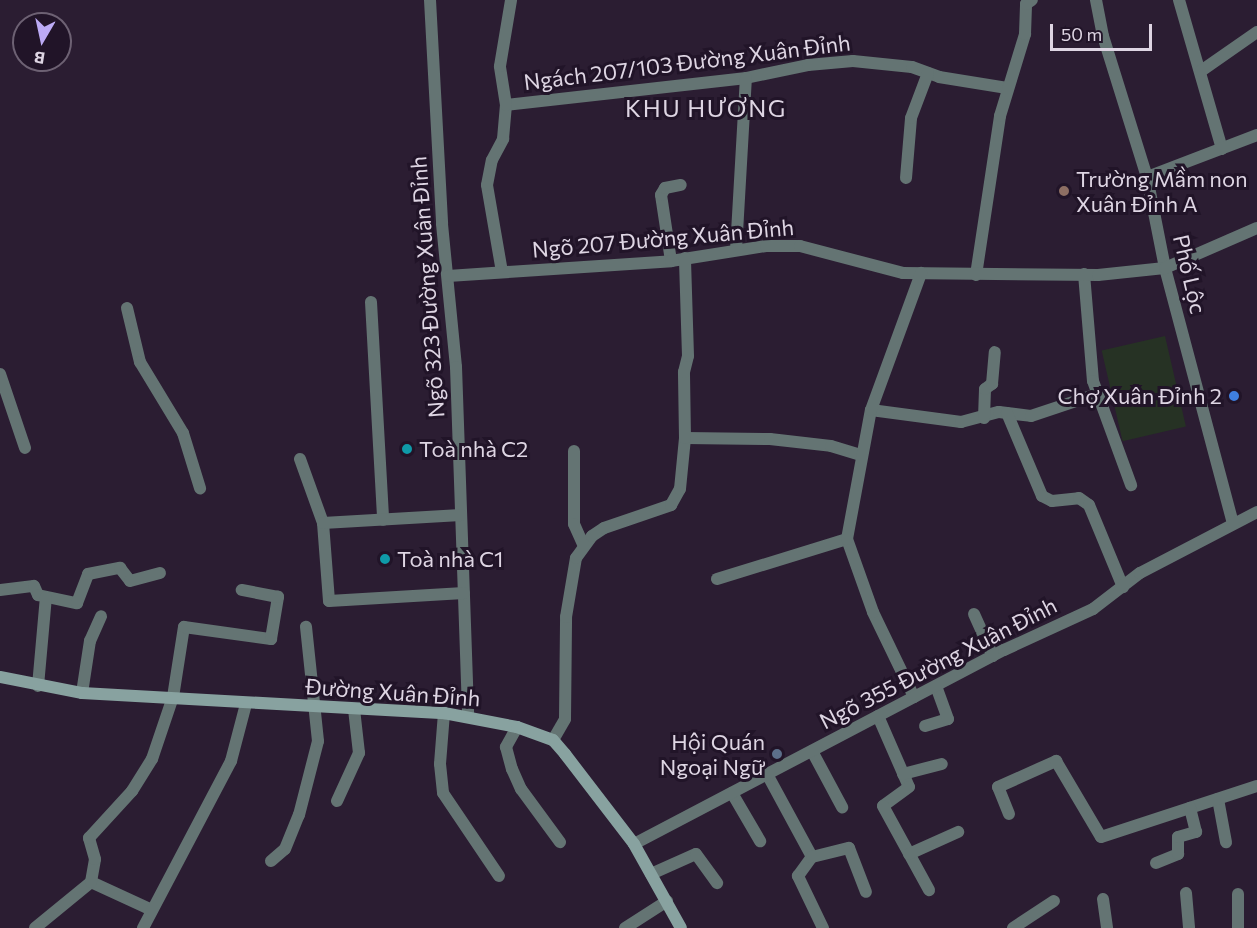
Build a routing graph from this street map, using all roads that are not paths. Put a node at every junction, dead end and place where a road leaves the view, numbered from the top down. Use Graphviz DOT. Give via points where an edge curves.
graph roads {
  1 [pos="430,0"];
  2 [pos="511,0"];
  3 [pos="1096,0"];
  4 [pos="1179,0"];
  5 [pos="1029,2"];
  6 [pos="1257,32"];
  7 [pos="1201,70"];
  8 [pos="928,73"];
  9 [pos="746,78"];
  10 [pos="1007,88"];
  11 [pos="506,105"];
  12 [pos="1257,135"];
  13 [pos="1222,149"];
  14 [pos="1147,177"];
  15 [pos="906,178"];
  16 [pos="681,185"];
  17 [pos="1257,228"];
  18 [pos="736,250"];
  19 [pos="685,258"];
  20 [pos="671,261"];
  21 [pos="1165,268"];
  22 [pos="502,272"];
  23 [pos="921,273"];
  24 [pos="1084,274"];
  25 [pos="976,275"];
  26 [pos="448,276"];
  27 [pos="371,302"];
  28 [pos="127,308"];
  29 [pos="995,352"];
  30 [pos="0,374"];
  31 [pos="1097,393"];
  32 [pos="871,410"];
  33 [pos="1007,413"];
  34 [pos="984,418"];
  35 [pos="685,438"];
  36 [pos="25,448"];
  37 [pos="574,451"];
  38 [pos="861,455"];
  39 [pos="300,459"];
  40 [pos="1131,485"];
  41 [pos="200,488"];
  42 [pos="1257,512"];
  43 [pos="461,515"];
  44 [pos="382,520"];
  45 [pos="323,523"];
  46 [pos="1233,523"];
  47 [pos="847,539"];
  48 [pos="584,546"];
  49 [pos="160,573"];
  50 [pos="717,579"];
  51 [pos="1123,587"];
  52 [pos="0,590"];
  53 [pos="242,590"];
  54 [pos="464,593"];
  55 [pos="46,597"];
  56 [pos="974,615"];
  57 [pos="101,616"];
  58 [pos="306,627"];
  59 [pos="993,656"];
  60 [pos="2,680"];
  61 [pos="38,686"];
  62 [pos="936,686"];
  63 [pos="82,693"];
  64 [pos="914,697"];
  65 [pos="173,698"];
  66 [pos="246,704"];
  67 [pos="315,706"];
  68 [pos="354,709"];
  69 [pos="444,713"];
  70 [pos="468,715"];
  71 [pos="878,716"];
  72 [pos="925,726"];
  73 [pos="517,727"];
  74 [pos="553,740"];
  75 [pos="812,750"];
  76 [pos="942,764"];
  77 [pos="767,774"];
  78 [pos="903,774"];
  79 [pos="1257,786"];
  80 [pos="732,793"];
  81 [pos="1218,799"];
  82 [pos="337,801"];
  83 [pos="842,807"];
  84 [pos="1190,808"];
  85 [pos="1009,814"];
  86 [pos="958,832"];
  87 [pos="760,841"];
  88 [pos="561,842"];
  89 [pos="1226,842"];
  90 [pos="634,844"];
  91 [pos="909,854"];
  92 [pos="812,857"];
  93 [pos="271,861"];
  94 [pos="1156,863"];
  95 [pos="651,874"];
  96 [pos="499,876"];
  97 [pos="91,882"];
  98 [pos="717,883"];
  99 [pos="929,890"];
  100 [pos="866,892"];
  101 [pos="1186,893"];
  102 [pos="1238,894"];
  103 [pos="1103,898"];
  104 [pos="667,901"];
  105 [pos="1054,901"];
  106 [pos="152,910"];
  107 [pos="35,928"];
  108 [pos="143,928"];
  109 [pos="625,928"];
  110 [pos="681,928"];
  111 [pos="823,928"];
  112 [pos="1013,928"];
  113 [pos="1107,928"];
  114 [pos="1189,928"];
  115 [pos="1238,928"];
  1 -- 26 [label="street, Ngõ 323 Đường Xuân Đỉnh"];
  2 -- 11 [label="street" via="500,66"];
  3 -- 14 [label="street, Phố Lộc" via="1103,36"];
  4 -- 7 [label="street"];
  5 -- 10 [label="street" via="1025,34"];
  6 -- 7 [label="street"];
  7 -- 13 [label="street"];
  8 -- 9 [label="street, Ngách 207/103 Đường Xuân Đỉnh" via="912,67 853,61 808,65"];
  8 -- 10 [label="street, Ngách 207/103 Đường Xuân Đỉnh"];
  8 -- 15 [label="street" via="910,118"];
  9 -- 11 [label="street, Ngách 207/103 Đường Xuân Đỉnh"];
  9 -- 18 [label="street"];
  10 -- 25 [label="street" via="981,223"];
  11 -- 22 [label="street, Ngách 207/103 Đường Xuân Đỉnh" via="503,139 492,160 488,185"];
  12 -- 13 [label="street"];
  13 -- 14 [label="street"];
  14 -- 21 [label="street, Phố Lộc"];
  16 -- 20 [label="street" via="665,188 661,195"];
  17 -- 21 [label="street, Ngõ 207 Đường Xuân Đỉnh"];
  18 -- 19 [label="street, Ngõ 207 Đường Xuân Đỉnh"];
  18 -- 23 [label="street, Ngõ 207 Đường Xuân Đỉnh" via="800,246 903,273"];
  19 -- 20 [label="street, Ngõ 207 Đường Xuân Đỉnh"];
  19 -- 35 [label="street"];
  20 -- 22 [label="street, Ngõ 207 Đường Xuân Đỉnh"];
  21 -- 24 [label="street, Ngõ 207 Đường Xuân Đỉnh"];
  21 -- 46 [label="street, Phố Lộc"];
  22 -- 26 [label="street, Ngõ 207 Đường Xuân Đỉnh"];
  23 -- 25 [label="street, Ngõ 207 Đường Xuân Đỉnh"];
  23 -- 32 [label="street"];
  24 -- 25 [label="street, Ngõ 207 Đường Xuân Đỉnh"];
  24 -- 31 [label="street" via="1085,317"];
  26 -- 43 [label="street, Ngõ 323 Đường Xuân Đỉnh"];
  27 -- 44 [label="street"];
  28 -- 41 [label="street" via="140,362 183,433"];
  29 -- 34 [label="street" via="992,384 985,389"];
  30 -- 36 [label="street"];
  31 -- 33 [label="street" via="1030,416"];
  31 -- 40 [label="street"];
  32 -- 34 [label="street" via="961,422"];
  32 -- 38 [label="street"];
  33 -- 34 [label="street"];
  33 -- 51 [label="street" via="1042,496 1052,501 1079,498 1089,505"];
  35 -- 38 [label="street" via="770,439 831,446"];
  35 -- 48 [label="street" via="675,501 604,528"];
  37 -- 48 [label="street" via="574,524"];
  38 -- 47 [label="street"];
  39 -- 45 [label="street"];
  42 -- 46 [label="street, Ngõ 355 Đường Xuân Đỉnh"];
  43 -- 44 [label="street"];
  43 -- 54 [label="street, Ngõ 323 Đường Xuân Đỉnh"];
  44 -- 45 [label="street"];
  45 -- 54 [label="street" via="329,601"];
  46 -- 51 [label="street, Ngõ 355 Đường Xuân Đỉnh"];
  47 -- 50 [label="street"];
  47 -- 64 [label="street" via="873,612"];
  48 -- 74 [label="street" via="571,572 566,617 565,719"];
  49 -- 55 [label="street" via="130,581 120,568 88,573 77,603"];
  51 -- 59 [label="street, Ngõ 355 Đường Xuân Đỉnh" via="1093,609"];
  52 -- 55 [label="street" via="34,586 38,596"];
  53 -- 65 [label="street" via="278,597 271,639 184,627"];
  54 -- 70 [label="street, Ngõ 323 Đường Xuân Đỉnh"];
  55 -- 61 [label="street"];
  56 -- 59 [label="street"];
  57 -- 63 [label="street" via="90,641"];
  58 -- 67 [label="street"];
  59 -- 62 [label="street, Ngõ 355 Đường Xuân Đỉnh"];
  60 -- 61 [label="street, Đường Xuân Đỉnh"];
  61 -- 63 [label="street, Đường Xuân Đỉnh"];
  62 -- 64 [label="street, Ngõ 355 Đường Xuân Đỉnh"];
  62 -- 72 [label="street" via="948,719"];
  63 -- 65 [label="street, Đường Xuân Đỉnh"];
  64 -- 71 [label="street, Ngõ 355 Đường Xuân Đỉnh"];
  65 -- 66 [label="street, Đường Xuân Đỉnh"];
  65 -- 97 [label="street" via="152,759 132,791 88,838 94,859"];
  66 -- 67 [label="street, Đường Xuân Đỉnh"];
  66 -- 106 [label="street" via="231,761"];
  67 -- 68 [label="street, Đường Xuân Đỉnh"];
  67 -- 93 [label="street" via="318,741 299,815 285,849"];
  68 -- 69 [label="street, Đường Xuân Đỉnh"];
  68 -- 82 [label="street" via="359,753"];
  69 -- 70 [label="street, Đường Xuân Đỉnh"];
  69 -- 96 [label="street" via="440,764 443,793"];
  70 -- 73 [label="street, Đường Xuân Đỉnh"];
  71 -- 75 [label="street, Ngõ 355 Đường Xuân Đỉnh"];
  71 -- 78 [label="street"];
  73 -- 74 [label="street, Đường Xuân Đỉnh"];
  73 -- 88 [label="street" via="506,747 512,769 521,789"];
  74 -- 90 [label="street"];
  75 -- 77 [label="street, Ngõ 355 Đường Xuân Đỉnh"];
  75 -- 83 [label="street"];
  76 -- 78 [label="street"];
  77 -- 80 [label="street, Ngõ 355 Đường Xuân Đỉnh"];
  77 -- 92 [label="street"];
  78 -- 91 [label="street" via="909,787 883,806"];
  79 -- 81 [label="street"];
  80 -- 87 [label="street"];
  80 -- 90 [label="street, Ngõ 355 Đường Xuân Đỉnh"];
  81 -- 84 [label="street"];
  81 -- 89 [label="street"];
  84 -- 85 [label="street" via="1101,837 1056,761 998,787"];
  84 -- 94 [label="street" via="1196,832 1178,837 1178,854"];
  86 -- 91 [label="street"];
  90 -- 95 [label="street"];
  91 -- 99 [label="street"];
  92 -- 100 [label="street" via="849,848"];
  92 -- 111 [label="street" via="798,876"];
  95 -- 98 [label="street" via="696,854"];
  95 -- 104 [label="street"];
  97 -- 106 [label="street"];
  97 -- 107 [label="street"];
  101 -- 114 [label="street"];
  102 -- 115 [label="street"];
  103 -- 113 [label="street"];
  104 -- 109 [label="street"];
  104 -- 110 [label="street"];
  105 -- 112 [label="street"];
  106 -- 108 [label="street"];
}
